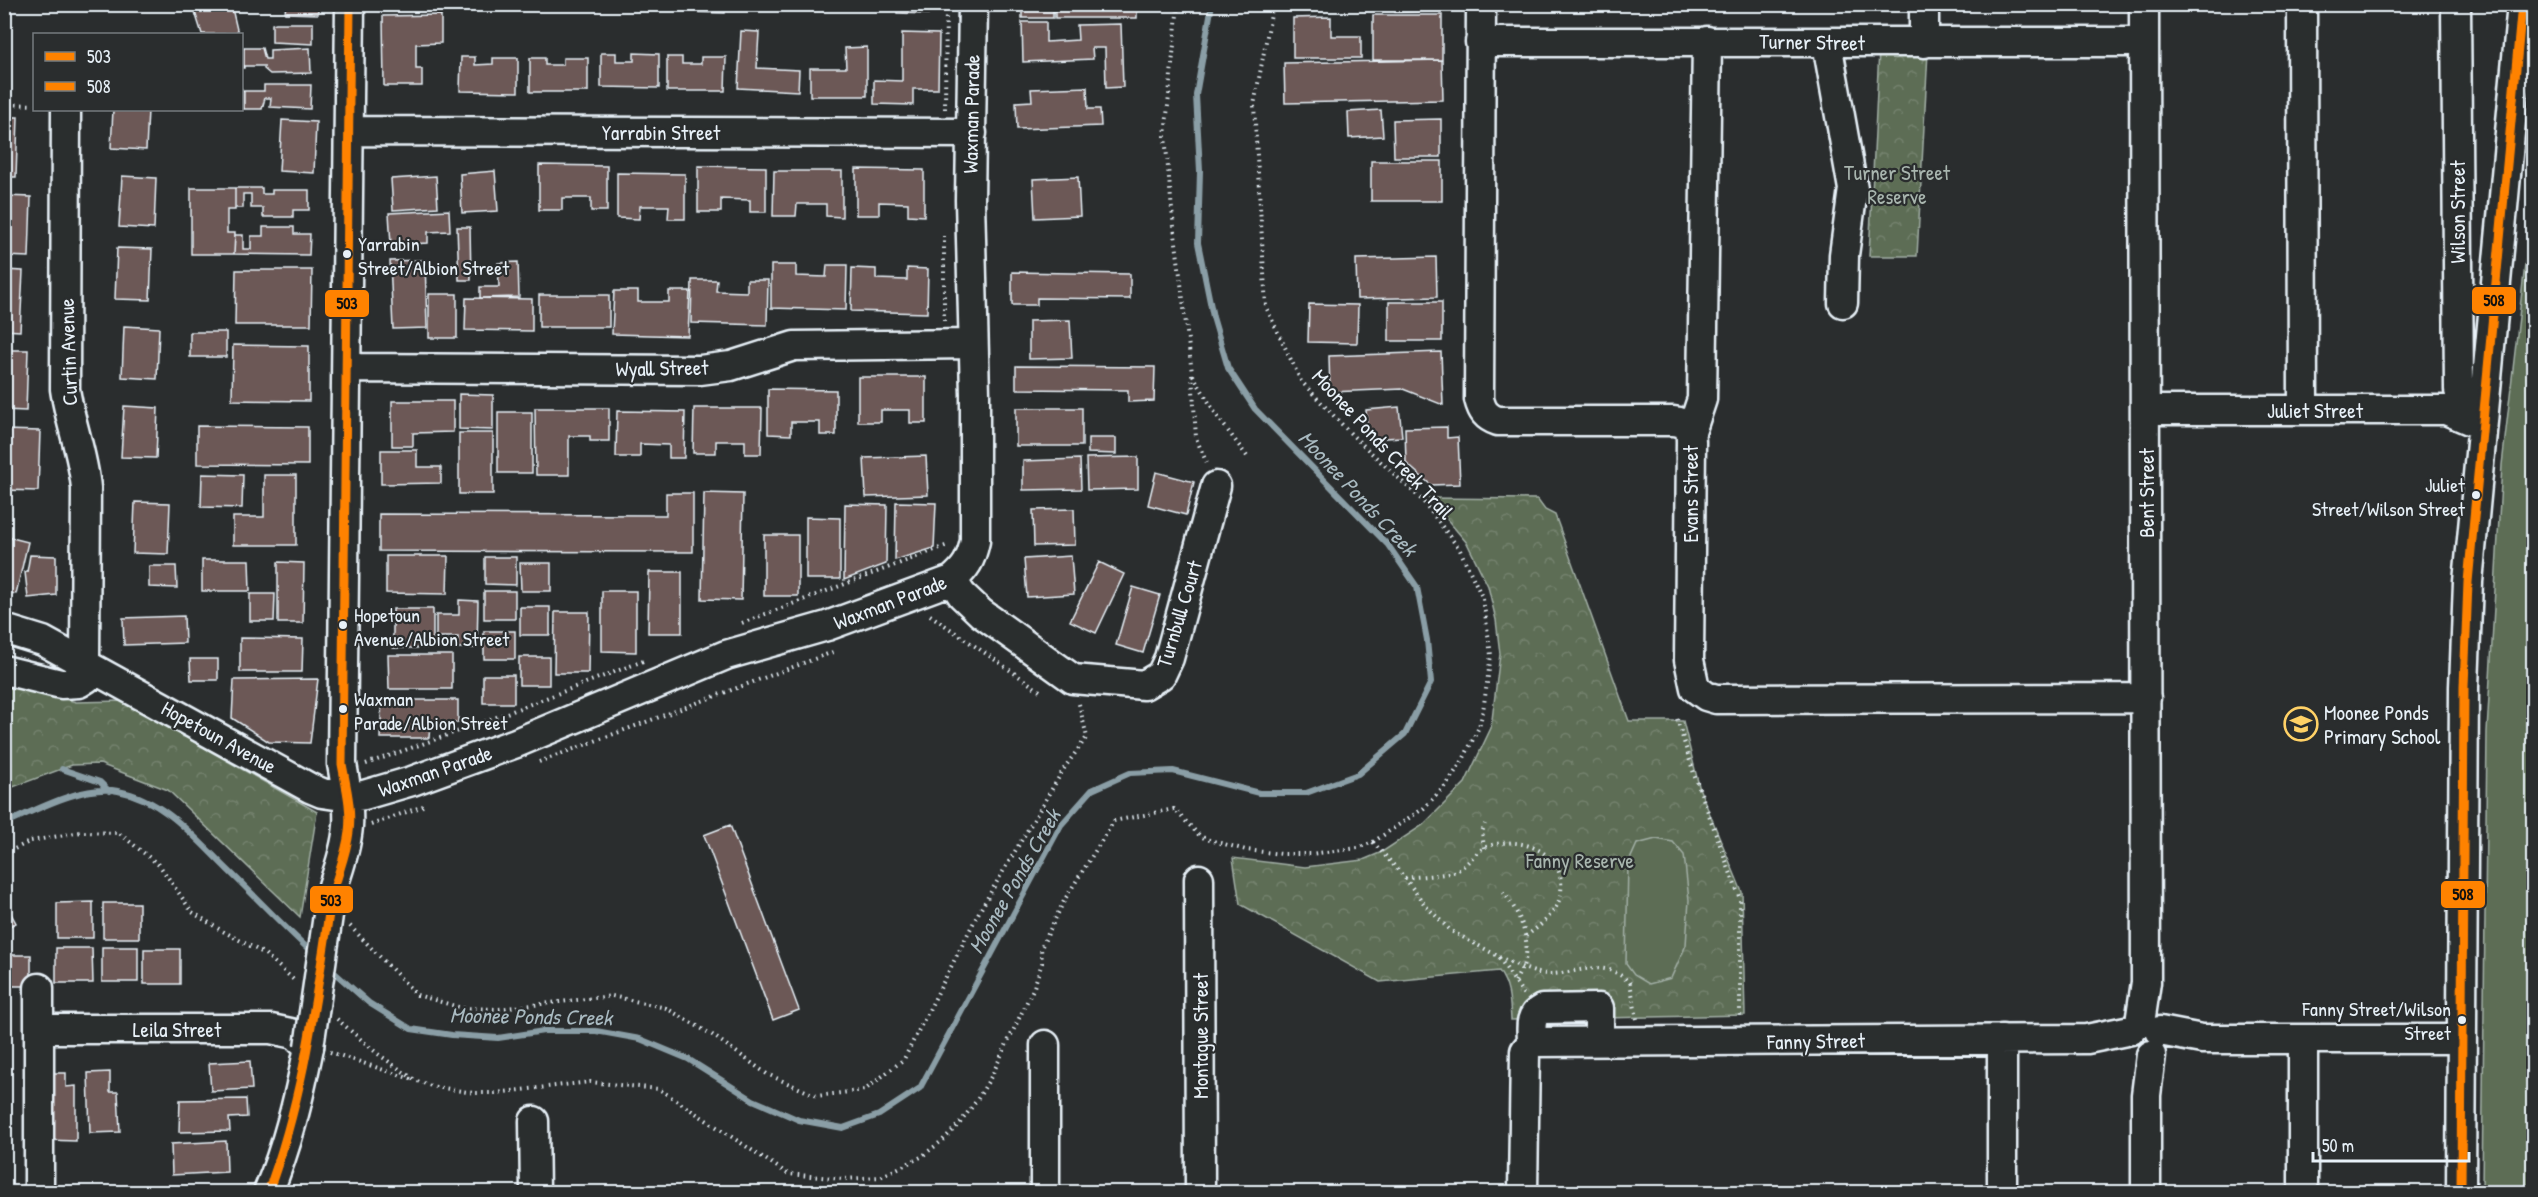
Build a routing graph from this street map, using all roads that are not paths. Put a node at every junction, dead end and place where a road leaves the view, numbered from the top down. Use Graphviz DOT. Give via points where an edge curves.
graph roads {
  1 [pos="350,4"];
  2 [pos="972,4"];
  3 [pos="1481,4"];
  4 [pos="1924,4"];
  5 [pos="2144,4"];
  6 [pos="2302,4"];
  7 [pos="2456,4"];
  8 [pos="2522,4"];
  9 [pos="1707,41"];
  10 [pos="1480,42"];
  11 [pos="2143,42"];
  12 [pos="1827,43"];
  13 [pos="1924,43"];
  14 [pos="66,111"];
  15 [pos="349,131"];
  16 [pos="958,133"];
  17 [pos="1843,303"];
  18 [pos="973,344"];
  19 [pos="347,368"];
  20 [pos="2146,410"];
  21 [pos="2303,410"];
  22 [pos="2473,422"];
  23 [pos="1691,432"];
  24 [pos="1216,486"];
  25 [pos="952,580"];
  26 [pos="4,629"];
  27 [pos="89,666"];
  28 [pos="4,670"];
  29 [pos="2146,698"];
  30 [pos="349,796"];
  31 [pos="1199,879"];
  32 [pos="39,988"];
  33 [pos="40,1029"];
  34 [pos="2002,1039"];
  35 [pos="2146,1039"];
  36 [pos="2303,1039"];
  37 [pos="2461,1039"];
  38 [pos="1599,1041"];
  39 [pos="1538,1042"];
  40 [pos="1045,1045"];
  41 [pos="309,1047"];
  42 [pos="534,1121"];
  43 [pos="39,1192"];
  44 [pos="268,1192"];
  45 [pos="534,1192"];
  46 [pos="1045,1192"];
  47 [pos="1200,1192"];
  48 [pos="1523,1192"];
  49 [pos="2002,1192"];
  50 [pos="2146,1192"];
  51 [pos="2303,1192"];
  52 [pos="2461,1192"];
  1 -- 15 [label="street"];
  2 -- 16 [label="street, Waxman Parade"];
  3 -- 10 [label="street, Evans Street"];
  4 -- 13 [label="street"];
  5 -- 11 [label="street, Bent Street"];
  6 -- 21 [label="street"];
  7 -- 22 [label="street, Wilson Street" via="2459,390"];
  8 -- 22 [label="street"];
  9 -- 10 [label="street, Turner Street"];
  9 -- 12 [label="street, Turner Street"];
  9 -- 23 [label="street" via="1702,399"];
  10 -- 23 [label="street, Evans Street" via="1479,399 1484,414 1498,421 1673,421 1681,422"];
  11 -- 13 [label="street, Turner Street"];
  11 -- 20 [label="street, Bent Street"];
  12 -- 13 [label="street, Turner Street"];
  12 -- 17 [label="street" via="1853,189 1844,255"];
  14 -- 27 [label="street, Curtin Avenue" via="65,389 84,464"];
  15 -- 16 [label="street, Yarrabin Street"];
  15 -- 19 [label="street"];
  16 -- 18 [label="street, Waxman Parade" via="970,200"];
  18 -- 19 [label="street, Wyall Street" via="794,346 731,366 700,370"];
  18 -- 25 [label="street, Waxman Parade" via="975,541 972,558"];
  19 -- 30 [label="street" via="353,759"];
  20 -- 21 [label="street, Juliet Street"];
  20 -- 29 [label="street, Bent Street"];
  21 -- 22 [label="street, Juliet Street" via="2446,410"];
  22 -- 37 [label="street, Wilson Street" via="2464,687"];
  23 -- 29 [label="street, Evans Street" via="1689,660 1695,688 1706,696"];
  24 -- 25 [label="street, Turnbull Court" via="1169,658 1161,675 1144,685 1073,679 981,613"];
  25 -- 30 [label="street, Waxman Parade" via="827,626 726,655 516,743 412,781"];
  26 -- 27 [label="street, Hopetoun Avenue" via="43,641"];
  27 -- 28 [label="street" via="87,678 71,685"];
  27 -- 30 [label="street, Hopetoun Avenue" via="310,788"];
  29 -- 35 [label="street, Bent Street"];
  30 -- 41 [label="street, bridge" via="349,832"];
  31 -- 47 [label="street, Montague Street"];
  32 -- 33 [label="street"];
  33 -- 41 [label="street, Leila Street" via="271,1029 295,1034"];
  33 -- 43 [label="street"];
  34 -- 35 [label="street, Fanny Street"];
  34 -- 38 [label="street, Fanny Street"];
  34 -- 49 [label="street"];
  35 -- 36 [label="street, Fanny Street"];
  35 -- 50 [label="street, Bent Street"];
  36 -- 37 [label="street, Fanny Street"];
  36 -- 51 [label="street"];
  37 -- 52 [label="street, Wilson Street"];
  38 -- 39 [label="street, Fanny Street"];
  38 -- 39 [label="street" via="1619,1013 1542,1010 1533,1015"];
  39 -- 48 [label="street" via="1525,1051"];
  40 -- 46 [label="street"];
  41 -- 44 [label="street" via="294,1119"];
  42 -- 45 [label="street"];
}
